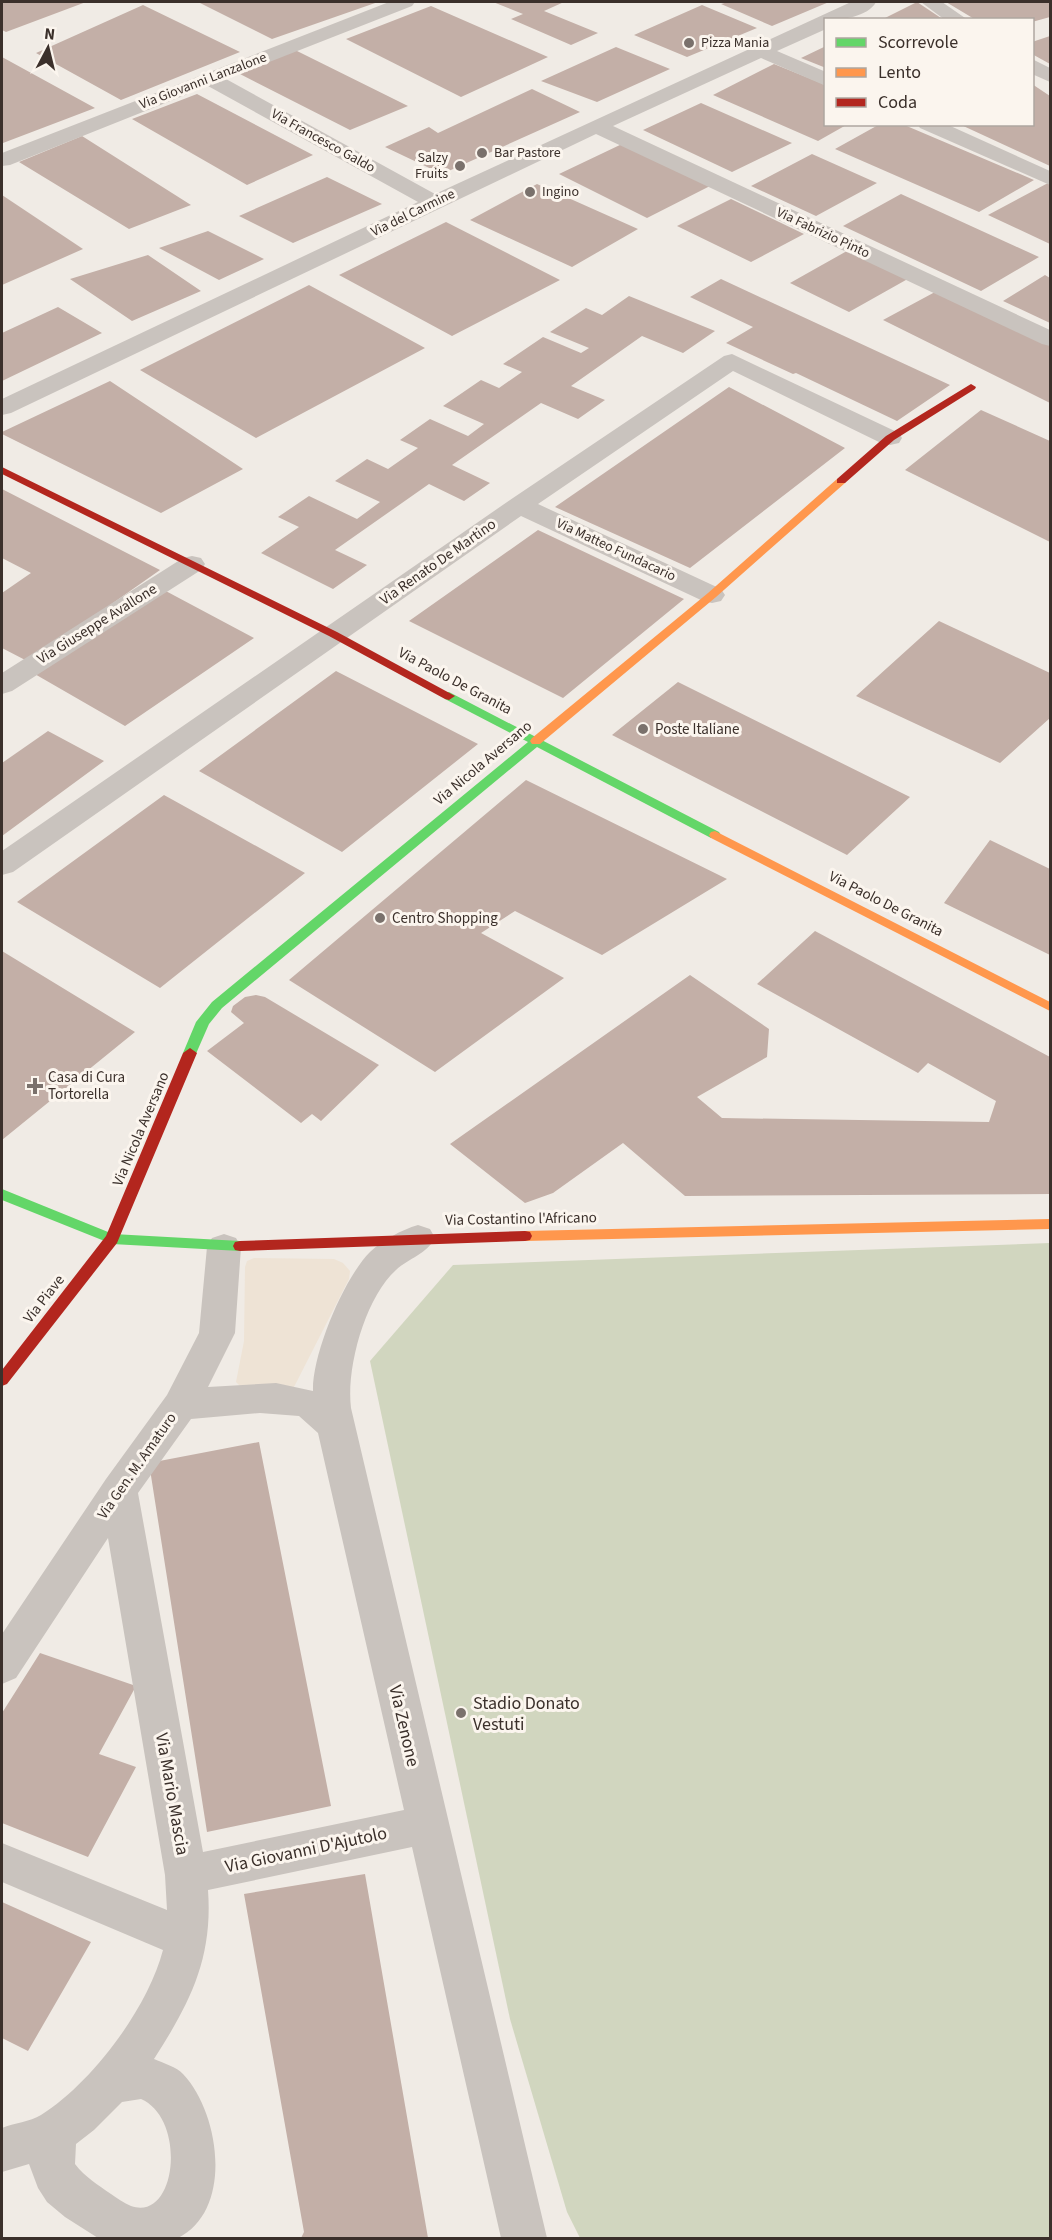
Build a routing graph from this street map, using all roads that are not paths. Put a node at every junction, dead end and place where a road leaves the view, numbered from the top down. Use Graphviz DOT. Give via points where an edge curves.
graph roads {
  1 [pos="405,2"];
  2 [pos="866,2"];
  3 [pos="930,2"];
  4 [pos="831,18"];
  5 [pos="956,18"];
  6 [pos="824,21"];
  7 [pos="760,51"];
  8 [pos="1034,66"];
  9 [pos="1050,76"];
  10 [pos="210,79"];
  11 [pos="824,80"];
  12 [pos="597,126"];
  13 [pos="931,126"];
  14 [pos="2,160"];
  15 [pos="1050,179"];
  16 [pos="435,202"];
  17 [pos="1050,339"];
  18 [pos="971,387"];
  19 [pos="2,408"];
  20 [pos="890,438"];
  21 [pos="2,470"];
  22 [pos="519,505"];
  23 [pos="192,564"];
  24 [pos="712,595"];
  25 [pos="333,634"];
  26 [pos="2,685"];
  27 [pos="534,742"];
  28 [pos="2,866"];
  29 [pos="1050,1007"];
  30 [pos="2,1194"];
  31 [pos="1050,1224"];
  32 [pos="418,1238"];
  33 [pos="112,1239"];
  34 [pos="224,1247"];
  35 [pos="2,1380"];
  36 [pos="180,1406"];
  37 [pos="335,1426"];
  38 [pos="119,1490"];
  39 [pos="2,1666"];
  40 [pos="426,1825"];
  41 [pos="2,1863"];
  42 [pos="186,1875"];
  43 [pos="187,1939"];
  44 [pos="111,2081"];
  45 [pos="56,2132"];
  46 [pos="2,2150"];
  47 [pos="524,2238"];
  1 -- 10 [label="street, Via Giovanni Lanzalone"];
  2 -- 4 [label="street, Via del Carmine"];
  3 -- 5 [label="lane"];
  6 -- 7 [label="street, Via del Carmine"];
  7 -- 11 [label="street"];
  7 -- 12 [label="street, Via del Carmine"];
  8 -- 9 [label="lane"];
  10 -- 14 [label="street, Via Giovanni Lanzalone"];
  10 -- 16 [label="street, Via Francesco Galdo"];
  12 -- 16 [label="street, Via del Carmine"];
  12 -- 17 [label="street, Via Fabrizio Pinto"];
  13 -- 15 [label="street"];
  16 -- 19 [label="street, Via del Carmine"];
  18 -- 20 [label="street, Via Nicola Aversano"];
  20 -- 22 [label="street, Via Renato De Martino" via="732,361"];
  20 -- 24 [label="street, Via Nicola Aversano"];
  21 -- 23 [label="street, Via Paolo De Granita"];
  22 -- 24 [label="street, Via Matteo Fundacario"];
  22 -- 25 [label="street, Via Renato De Martino"];
  23 -- 25 [label="street, Via Paolo De Granita"];
  23 -- 26 [label="street, Via Giuseppe Avallone"];
  24 -- 27 [label="street, Via Nicola Aversano"];
  25 -- 27 [label="street, Via Paolo De Granita"];
  25 -- 28 [label="street, Via Renato De Martino"];
  27 -- 29 [label="street, Via Paolo De Granita"];
  27 -- 33 [label="street, Via Nicola Aversano" via="217,1005 203,1022"];
  30 -- 33 [label="street, Via Costantino l'Africano"];
  31 -- 32 [label="street, Via Costantino l'Africano"];
  32 -- 34 [label="street, Via Costantino l'Africano"];
  32 -- 37 [label="street, Via Zenone" via="377,1267 348,1323 333,1364"];
  33 -- 34 [label="street, Via Costantino l'Africano"];
  33 -- 35 [label="street, Via Piave"];
  34 -- 36 [label="street, Via Gen. M. Amaturo" via="216,1333"];
  36 -- 37 [label="street" via="237,1399 290,1401 318,1409"];
  36 -- 38 [label="street, Via Gen. M. Amaturo"];
  37 -- 40 [label="street, Via Zenone"];
  38 -- 39 [label="street, Via Gen. M. Amaturo"];
  38 -- 42 [label="street, Via Mario Mascia"];
  40 -- 42 [label="street, Via Giovanni D'Ajutolo"];
  40 -- 47 [label="street, Via Zenone"];
  41 -- 43 [label="street"];
  42 -- 43 [label="street, Via Mario Mascia"];
  43 -- 44 [label="street, Via Mario Mascia" via="173,1984 148,2029"];
  44 -- 45 [label="street, Via Mario Mascia"];
  44 -- 45 [label="street" via="126,2076 146,2077 167,2086 180,2100 195,2156 186,2201 176,2216 159,2226 137,2230 101,2216 63,2188 53,2173 50,2156"];
  45 -- 46 [label="street, Via Mario Mascia"];
}
